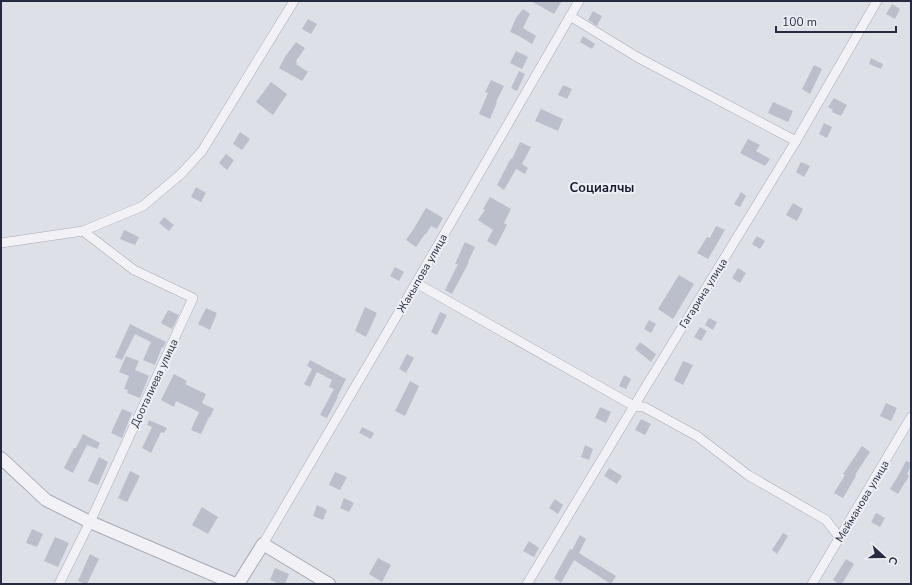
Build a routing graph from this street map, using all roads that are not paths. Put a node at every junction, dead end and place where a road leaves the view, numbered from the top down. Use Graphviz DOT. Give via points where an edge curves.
graph roads {
  1 [pos="294,1"];
  2 [pos="578,1"];
  3 [pos="877,1"];
  4 [pos="570,16"];
  5 [pos="796,141"];
  6 [pos="83,231"];
  7 [pos="1,243"];
  8 [pos="416,283"];
  9 [pos="634,406"];
  10 [pos="911,418"];
  11 [pos="1,458"];
  12 [pos="90,522"];
  13 [pos="840,538"];
  14 [pos="264,544"];
  15 [pos="59,584"];
  16 [pos="235,584"];
  17 [pos="238,584"];
  18 [pos="329,584"];
  19 [pos="527,584"];
  20 [pos="812,584"];
  1 -- 6 [label="street" via="202,151 181,174 143,206"];
  2 -- 4 [label="street, Жакыпова улица"];
  3 -- 5 [label="street, Гагарина улица"];
  4 -- 5 [label="street" via="637,57"];
  4 -- 8 [label="street, Жакыпова улица"];
  5 -- 9 [label="street, Гагарина улица"];
  6 -- 7 [label="street"];
  6 -- 12 [label="street, Дооталиева улица" via="134,270 193,298"];
  8 -- 9 [label="street"];
  8 -- 14 [label="street, Жакыпова улица"];
  9 -- 13 [label="street" via="644,408 697,436 748,475 826,520"];
  9 -- 19 [label="street, Гагарина улица"];
  10 -- 13 [label="street, Мейманова улица"];
  11 -- 12 [label="street" via="46,500"];
  12 -- 15 [label="street, Дооталиева улица"];
  12 -- 16 [label="street"];
  13 -- 20 [label="street, Мейманова улица"];
  14 -- 17 [label="street"];
  14 -- 18 [label="street"];
}
